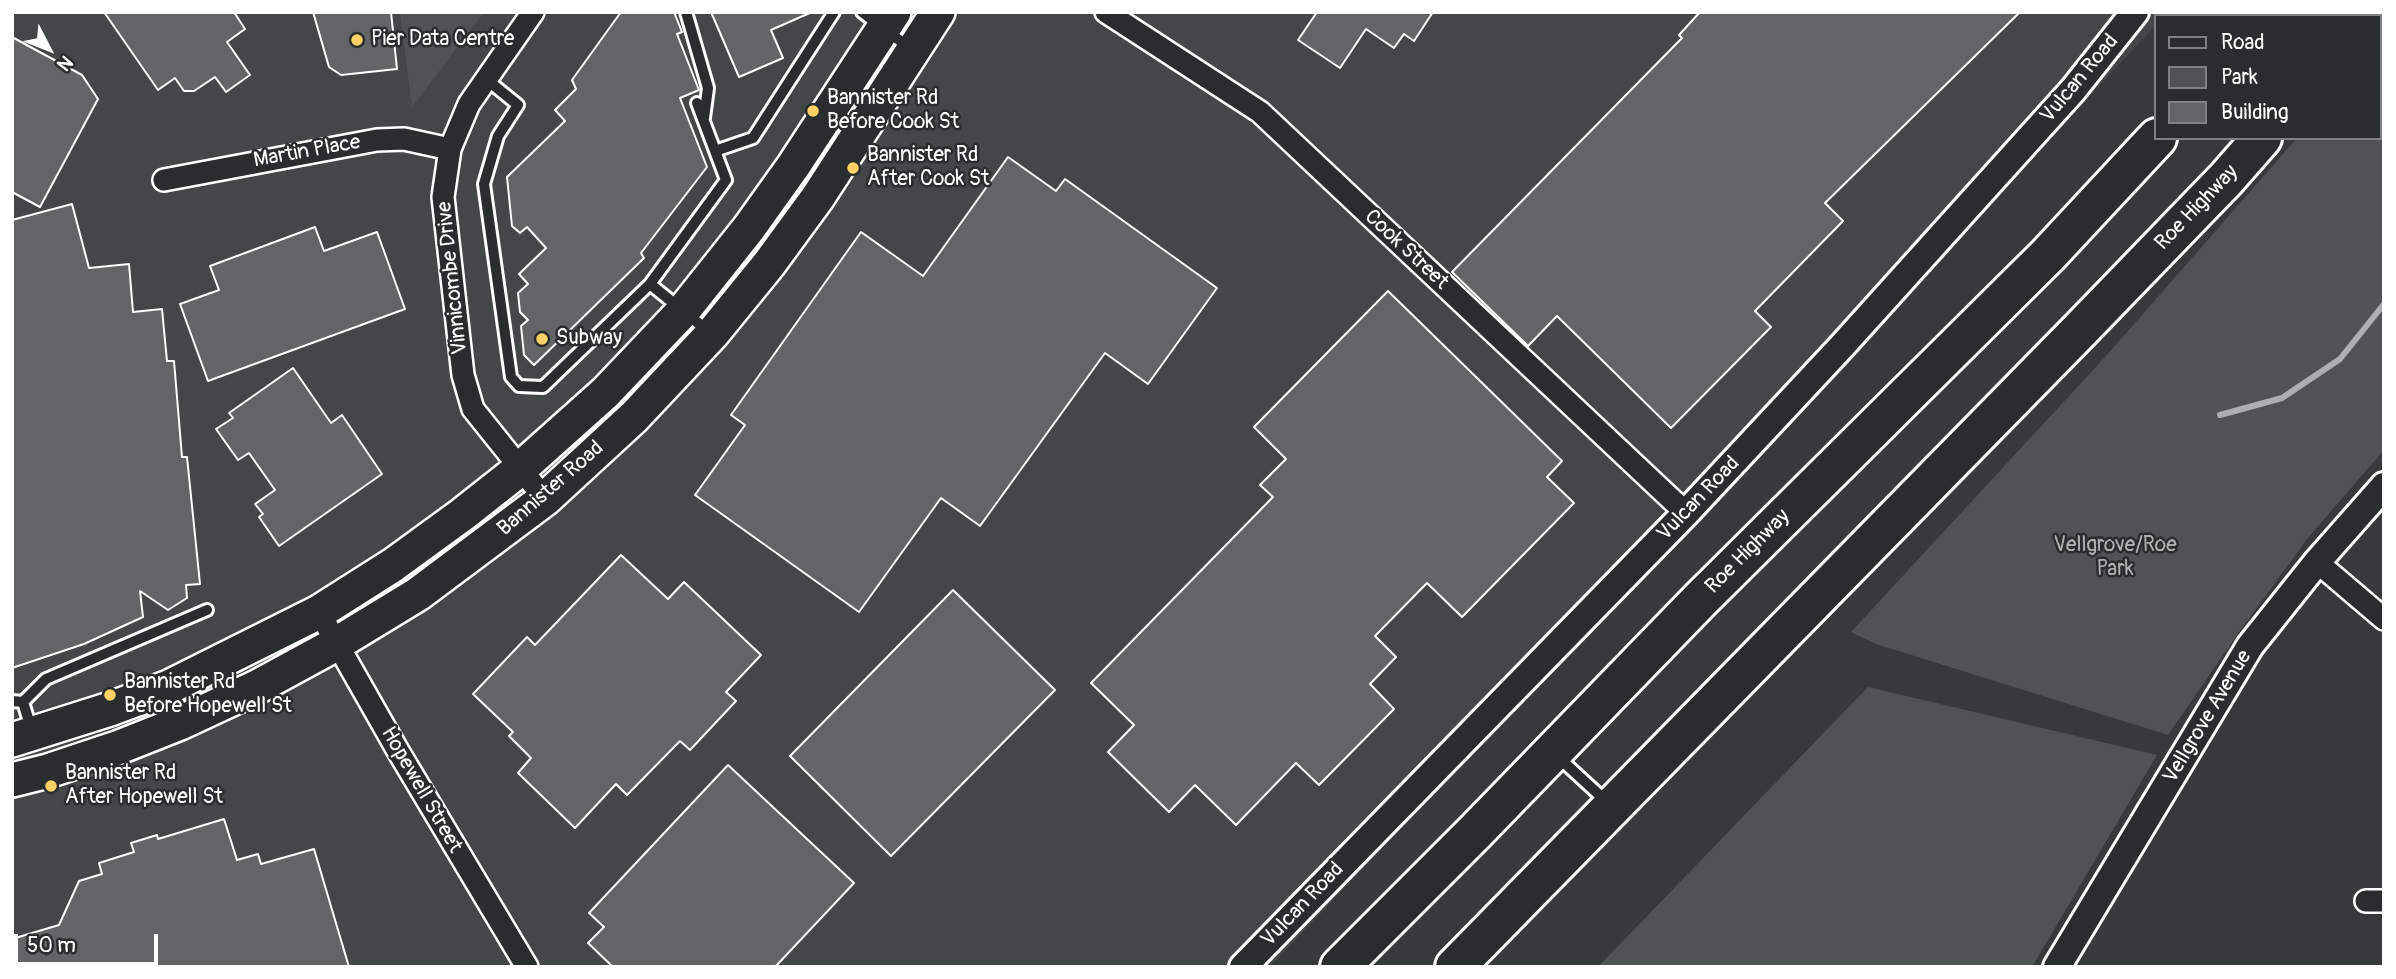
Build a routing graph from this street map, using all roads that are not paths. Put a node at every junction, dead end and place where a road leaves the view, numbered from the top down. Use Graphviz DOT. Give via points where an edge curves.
graph roads {
  1 [pos="533,12"];
  2 [pos="686,12"];
  3 [pos="834,12"];
  4 [pos="938,12"];
  5 [pos="1106,12"];
  6 [pos="2135,12"];
  7 [pos="880,17"];
  8 [pos="914,50"];
  9 [pos="486,79"];
  10 [pos="697,103"];
  11 [pos="704,121"];
  12 [pos="2155,140"];
  13 [pos="2260,140"];
  14 [pos="450,149"];
  15 [pos="715,152"];
  16 [pos="164,180"];
  17 [pos="650,284"];
  18 [pos="683,311"];
  19 [pos="712,334"];
  20 [pos="520,469"];
  21 [pos="2384,485"];
  22 [pos="545,499"];
  23 [pos="1686,513"];
  24 [pos="2317,562"];
  25 [pos="207,610"];
  26 [pos="319,612"];
  27 [pos="2384,619"];
  28 [pos="336,644"];
  29 [pos="18,701"];
  30 [pos="22,737"];
  31 [pos="1552,752"];
  32 [pos="12,780"];
  33 [pos="1613,807"];
  34 [pos="527,967"];
  35 [pos="1243,967"];
  36 [pos="1340,967"];
  37 [pos="1455,967"];
  38 [pos="2057,967"];
  1 -- 9 [label="street, Vinnicombe Drive"];
  2 -- 11 [label="lane" via="708,88"];
  3 -- 15 [label="lane" via="753,138"];
  4 -- 8 [label="main road, Bannister Road"];
  5 -- 23 [label="street, Cook Street" via="1259,112"];
  6 -- 23 [label="street, Vulcan Road" via="2073,90"];
  7 -- 8 [label="lane"];
  7 -- 18 [label="main road, Bannister Road" via="794,165"];
  8 -- 19 [label="main road, Bannister Road" via="818,197"];
  9 -- 14 [label="street, Vinnicombe Drive" via="469,104"];
  9 -- 17 [label="lane" via="518,105 498,136 484,184 511,377 519,386 543,387"];
  10 -- 11 [label="lane"];
  11 -- 15 [label="lane"];
  12 -- 31 [label="highway, Roe Highway" via="2048,255"];
  13 -- 33 [label="highway, Roe Highway"];
  14 -- 16 [label="street, Martin Place" via="404,139 377,140"];
  14 -- 20 [label="street, Vinnicombe Drive" via="443,197 463,375 473,408"];
  15 -- 17 [label="lane" via="726,180"];
  17 -- 18 [label="lane"];
  18 -- 19 [label="lane"];
  18 -- 20 [label="main road, Bannister Road" via="605,393"];
  19 -- 22 [label="main road, Bannister Road" via="634,417"];
  20 -- 22 [label="street, Vinnicombe Drive"];
  20 -- 26 [label="main road, Bannister Road" via="393,565"];
  21 -- 24 [label="street, Vellgrove Avenue"];
  22 -- 28 [label="main road, Bannister Road" via="418,594"];
  23 -- 35 [label="street, Vulcan Road"];
  24 -- 27 [label="street"];
  24 -- 38 [label="street, Vellgrove Avenue" via="2250,646"];
  25 -- 29 [label="lane" via="46,679"];
  26 -- 28 [label="street, Hopewell Street"];
  26 -- 30 [label="main road, Bannister Road" via="169,687"];
  28 -- 32 [label="main road, Bannister Road" via="180,723"];
  28 -- 34 [label="street, Hopewell Street"];
  29 -- 30 [label="lane"];
  31 -- 33 [label="lane"];
  31 -- 36 [label="highway, Roe Highway"];
  33 -- 37 [label="highway, Roe Highway"];
}
